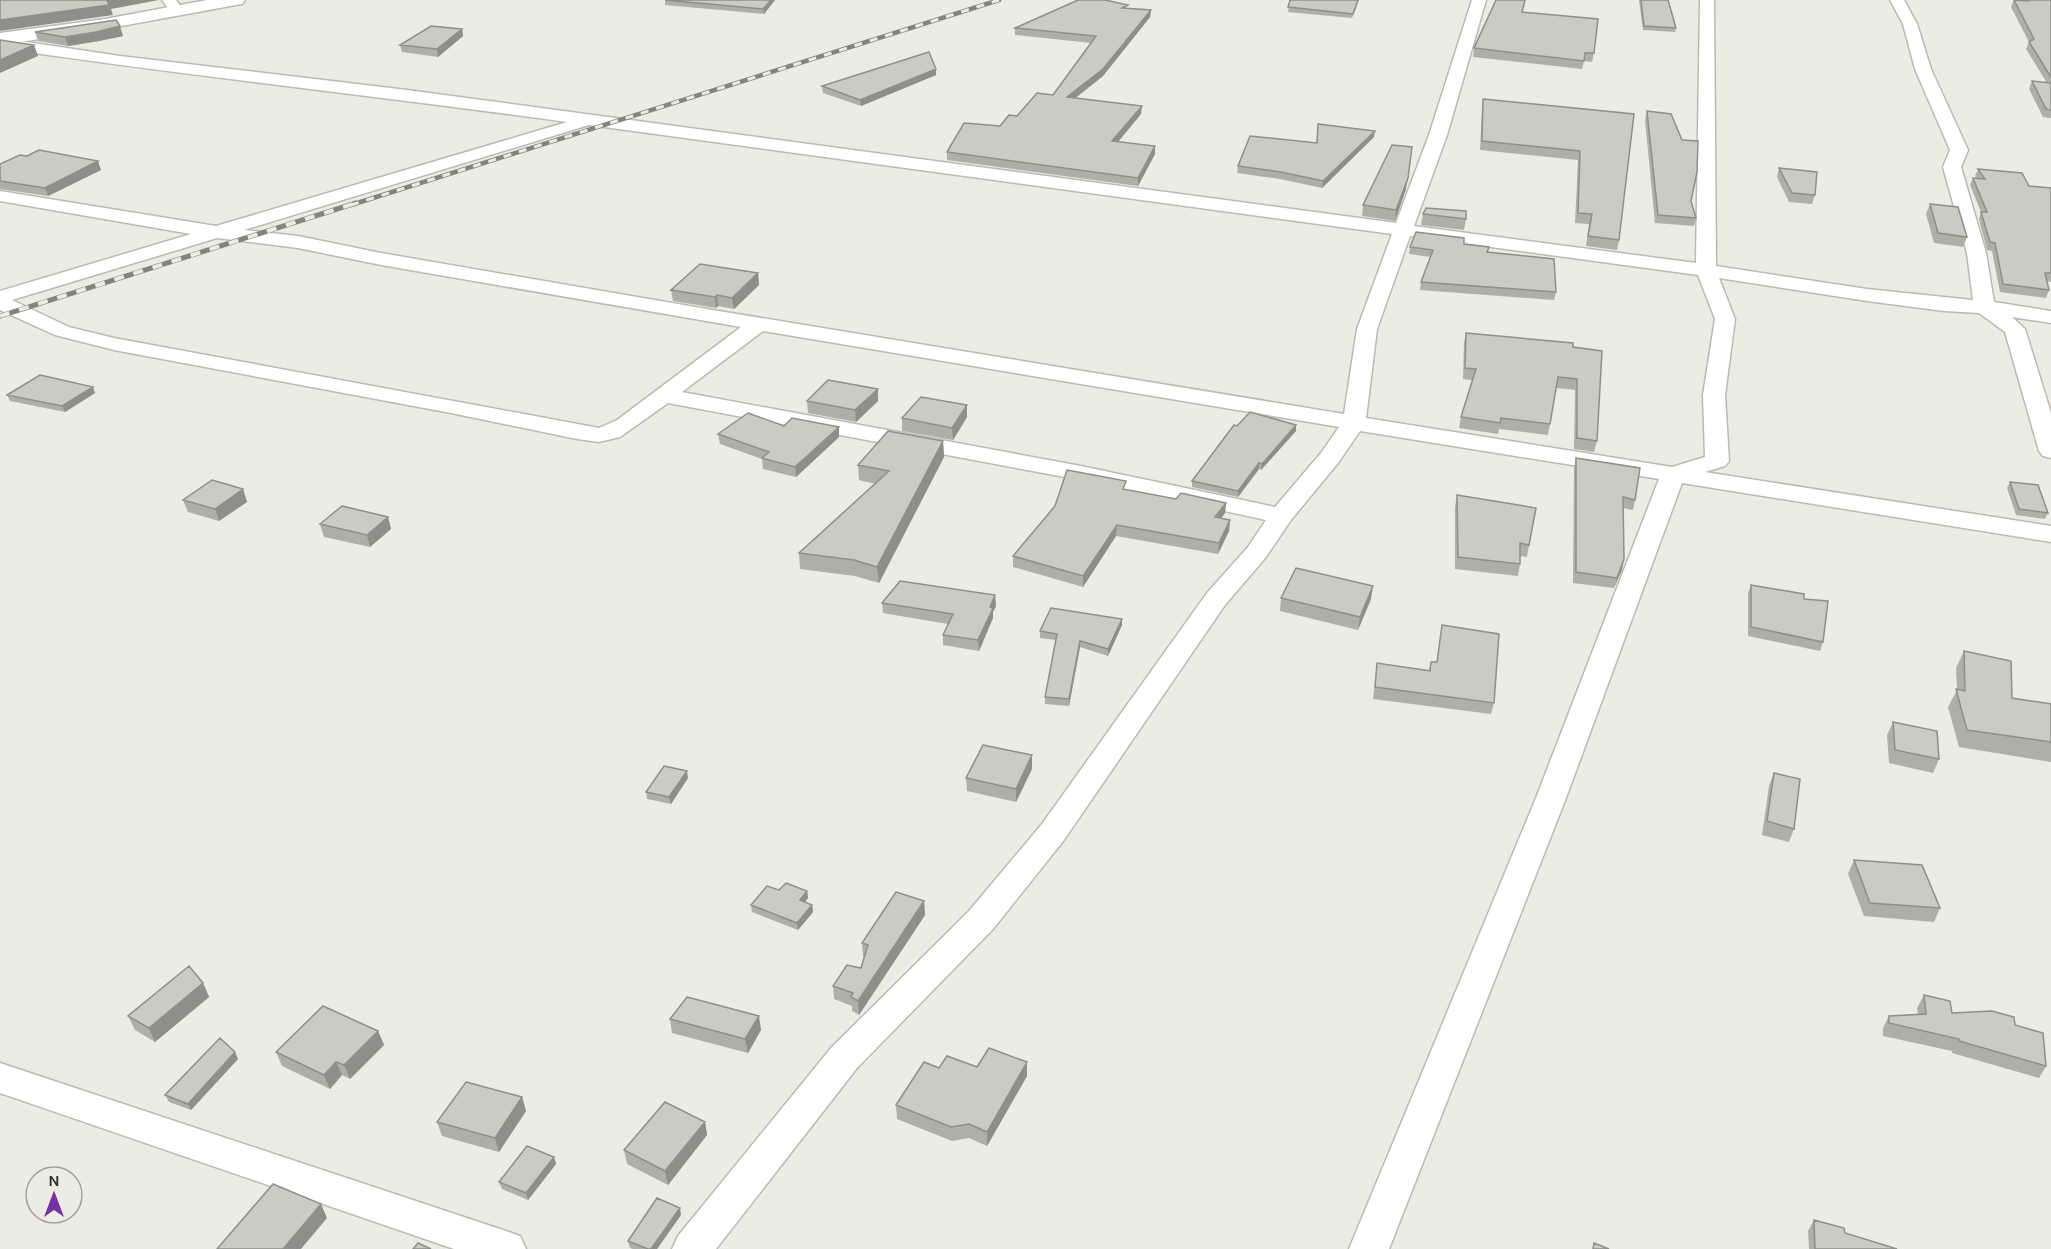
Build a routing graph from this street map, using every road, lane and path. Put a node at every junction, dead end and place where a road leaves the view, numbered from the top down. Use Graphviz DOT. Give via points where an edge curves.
graph roads {
  1 [pos="236,0"];
  2 [pos="1479,0"];
  3 [pos="1707,0"];
  4 [pos="1896,0"];
  5 [pos="173,5"];
  6 [pos="0,41"];
  7 [pos="591,121"];
  8 [pos="0,196"];
  9 [pos="1402,229"];
  10 [pos="214,232"];
  11 [pos="1706,270"];
  12 [pos="0,297"];
  13 [pos="0,302"];
  14 [pos="1984,307"];
  15 [pos="2051,317"];
  16 [pos="758,324"];
  17 [pos="662,395"];
  18 [pos="1354,423"];
  19 [pos="2051,451"];
  20 [pos="1673,474"];
  21 [pos="1281,516"];
  22 [pos="2051,534"];
  23 [pos="0,1078"];
  24 [pos="506,1249"];
  25 [pos="692,1249"];
  26 [pos="1369,1249"];
  1 -- 5 [label="street"];
  2 -- 9 [label="street" via="1438,135"];
  3 -- 11 [label="street"];
  4 -- 14 [label="street" via="1910,24 1923,69 1959,150 1952,167 1976,244"];
  5 -- 6 [label="street"];
  6 -- 7 [label="street" via="120,61 396,93"];
  7 -- 9 [label="street"];
  7 -- 10 [label="street"];
  8 -- 10 [label="street"];
  9 -- 11 [label="street"];
  9 -- 18 [label="street" via="1367,329"];
  10 -- 12 [label="street"];
  10 -- 16 [label="street" via="298,242"];
  11 -- 14 [label="street" via="1867,295"];
  11 -- 20 [label="street" via="1725,320 1714,395 1717,461"];
  13 -- 17 [label="street" via="82,337 577,432 612,432"];
  14 -- 15 [label="street"];
  14 -- 19 [label="street" via="2015,329"];
  16 -- 17 [label="street"];
  16 -- 18 [label="street"];
  17 -- 21 [label="street" via="1080,473"];
  18 -- 20 [label="street"];
  18 -- 21 [label="street"];
  20 -- 22 [label="street"];
  20 -- 26 [label="street" via="1551,798"];
  21 -- 25 [label="street" via="1184,643 1053,832 981,920 844,1058"];
  23 -- 24 [label="street"];
}
